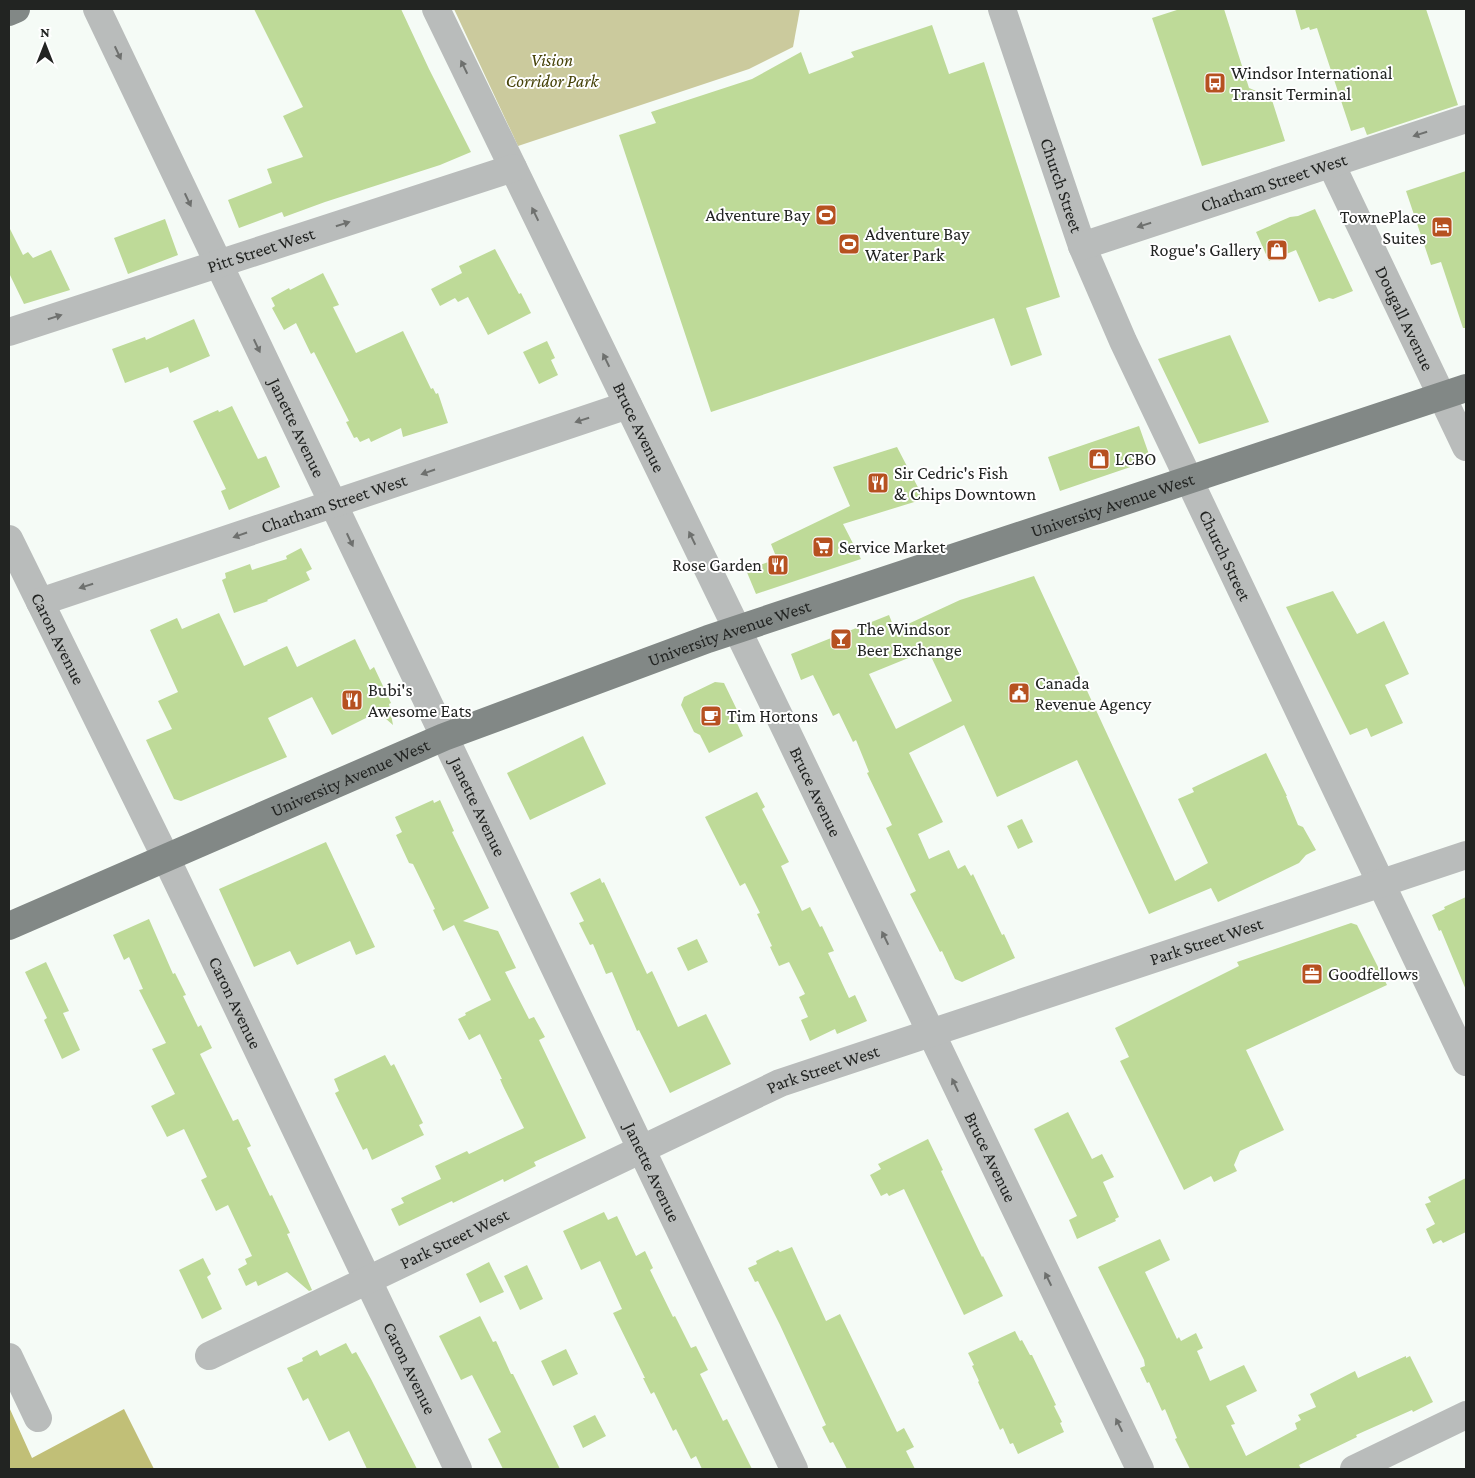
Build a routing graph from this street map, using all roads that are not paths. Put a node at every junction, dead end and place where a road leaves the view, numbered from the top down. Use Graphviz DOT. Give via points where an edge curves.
graph roads {
  1 [pos="16,9"];
  2 [pos="97,9"];
  3 [pos="436,9"];
  4 [pos="1004,9"];
  5 [pos="9,12"];
  6 [pos="1466,119"];
  7 [pos="1331,164"];
  8 [pos="513,168"];
  9 [pos="1082,246"];
  10 [pos="218,264"];
  11 [pos="9,332"];
  12 [pos="1454,392"];
  13 [pos="628,405"];
  14 [pos="1466,447"];
  15 [pos="1190,479"];
  16 [pos="332,504"];
  17 [pos="9,539"];
  18 [pos="40,602"];
  19 [pos="736,628"];
  20 [pos="444,737"];
  21 [pos="1466,855"];
  22 [pos="166,858"];
  23 [pos="1382,883"];
  24 [pos="9,926"];
  25 [pos="930,1032"];
  26 [pos="1466,1062"];
  27 [pos="641,1149"];
  28 [pos="368,1280"];
  29 [pos="209,1356"];
  30 [pos="9,1357"];
  31 [pos="1466,1415"];
  32 [pos="38,1418"];
  33 [pos="458,1469"];
  34 [pos="794,1469"];
  35 [pos="1140,1469"];
  36 [pos="1354,1469"];
  1 -- 5 [label="main road"];
  2 -- 10 [label="street, Janette Avenue, one-way"];
  8 -- 3 [label="street, Bruce Avenue, one-way"];
  4 -- 9 [label="street, Church Street"];
  6 -- 7 [label="street, Chatham Street West, one-way"];
  7 -- 9 [label="street, Chatham Street West, one-way"];
  7 -- 12 [label="street, Dougall Avenue"];
  10 -- 8 [label="street, Pitt Street West, one-way"];
  13 -- 8 [label="street, Bruce Avenue, one-way"];
  9 -- 15 [label="street, Church Street" via="1123,341"];
  11 -- 10 [label="street, Pitt Street West, one-way"];
  10 -- 16 [label="street, Janette Avenue, one-way"];
  12 -- 14 [label="street, Dougall Avenue"];
  12 -- 15 [label="main road, University Avenue West"];
  13 -- 16 [label="street, Chatham Street West, one-way"];
  19 -- 13 [label="street, Bruce Avenue, one-way"];
  15 -- 19 [label="main road, University Avenue West"];
  15 -- 23 [label="street, Church Street"];
  16 -- 18 [label="street, Chatham Street West, one-way"];
  16 -- 20 [label="street, Janette Avenue, one-way"];
  17 -- 18 [label="street, Caron Avenue"];
  18 -- 22 [label="street, Caron Avenue"];
  19 -- 20 [label="main road, University Avenue West"];
  25 -- 19 [label="street, Bruce Avenue, one-way"];
  20 -- 22 [label="main road, University Avenue West"];
  20 -- 27 [label="street, Janette Avenue"];
  21 -- 23 [label="street, Park Street West"];
  22 -- 24 [label="main road, University Avenue West"];
  22 -- 28 [label="street, Caron Avenue"];
  23 -- 25 [label="street, Park Street West"];
  23 -- 26 [label="street, Church Street"];
  25 -- 27 [label="street, Park Street West" via="780,1083"];
  35 -- 25 [label="street, Bruce Avenue, one-way"];
  27 -- 28 [label="street, Park Street West"];
  27 -- 34 [label="street, Janette Avenue"];
  28 -- 29 [label="street, Park Street West"];
  28 -- 33 [label="street, Caron Avenue"];
  30 -- 32 [label="street"];
  31 -- 36 [label="street"];
}
